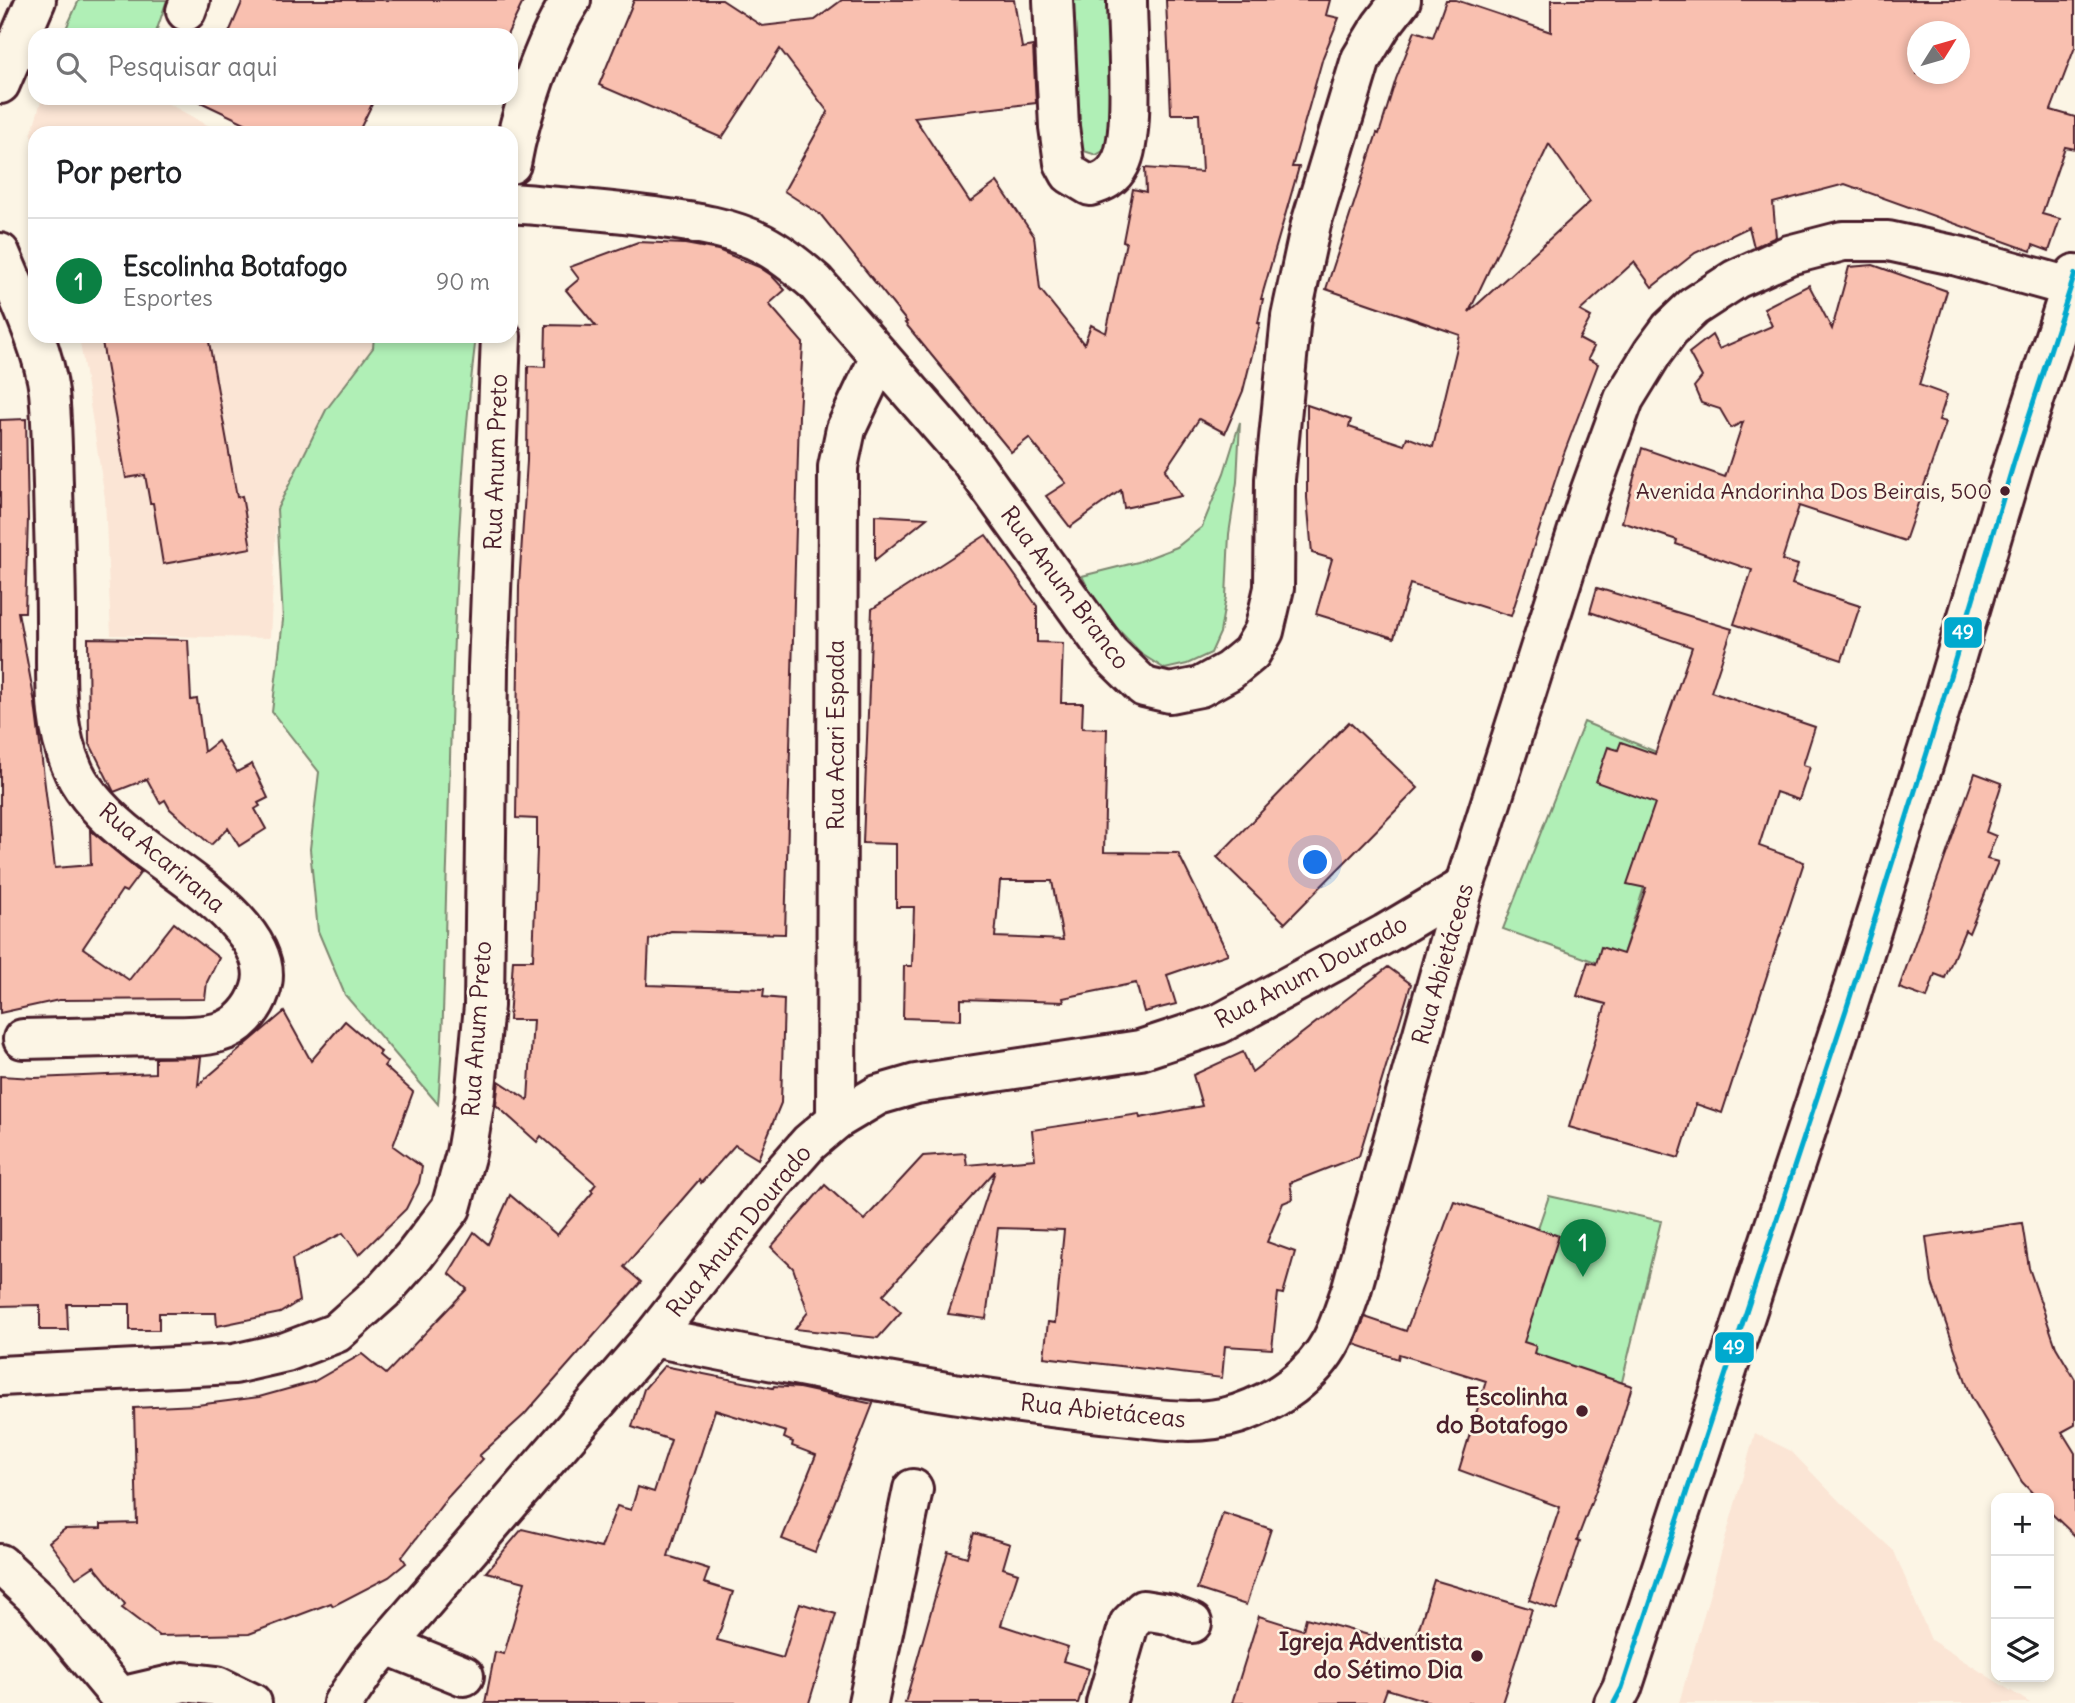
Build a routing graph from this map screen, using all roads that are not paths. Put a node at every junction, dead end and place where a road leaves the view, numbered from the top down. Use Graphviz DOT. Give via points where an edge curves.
graph roads {
  1 [pos="36,0"];
  2 [pos="571,0"];
  3 [pos="1053,0"];
  4 [pos="1127,0"];
  5 [pos="1401,0"];
  6 [pos="0,84"];
  7 [pos="518,127"];
  8 [pos="518,204"];
  9 [pos="0,253"];
  10 [pos="2073,287"];
  11 [pos="0,313"];
  12 [pos="28,324"];
  13 [pos="28,335"];
  14 [pos="35,343"];
  15 [pos="501,343"];
  16 [pos="880,357"];
  17 [pos="1464,887"];
  18 [pos="23,1039"];
  19 [pos="836,1120"];
  20 [pos="653,1337"];
  21 [pos="0,1376"];
  22 [pos="912,1489"];
  23 [pos="0,1564"];
  24 [pos="1192,1623"];
  25 [pos="387,1645"];
  26 [pos="464,1676"];
  27 [pos="1620,1698"];
  28 [pos="123,1700"];
  29 [pos="252,1703"];
  30 [pos="343,1703"];
  31 [pos="868,1703"];
  32 [pos="1106,1703"];
  1 -- 6 [label="street"];
  2 -- 7 [label="street" via="558,21"];
  3 -- 4 [label="street" via="1064,163 1070,174 1090,186 1114,173 1125,154 1129,129"];
  5 -- 16 [label="street, Rua Anum Branco" via="1361,59 1311,223 1291,317 1275,479 1274,588 1264,631 1251,653 1229,671 1200,687 1170,693 1144,687 1109,653 970,460"];
  8 -- 16 [label="street, Rua Anum Branco" via="686,221 762,243 815,282"];
  9 -- 12 [label="street, Rua Acarirana"];
  10 -- 17 [label="street, Rua Abietáceas" via="1888,241 1843,242 1788,256 1736,279 1693,307 1670,329 1624,399"];
  10 -- 27 [label="street" via="1854,984"];
  11 -- 13 [label="street"];
  14 -- 18 [label="street, Rua Acarirana" via="49,390 55,694 58,726 73,771 93,800 134,839 233,917 250,939 265,976 246,1015 220,1032"];
  15 -- 21 [label="street, Rua Anum Preto" via="488,668 484,1006 475,1099 451,1208 384,1290 336,1333 286,1352 234,1364"];
  16 -- 19 [label="street, Rua Acari Espada" via="846,429 838,467"];
  17 -- 19 [label="street, Rua Anum Dourado" via="1220,1024 1140,1050 916,1084 878,1095"];
  17 -- 20 [label="street, Rua Abietáceas" via="1351,1291 1332,1340 1302,1379 1271,1400 1237,1414 1191,1422 1066,1409 830,1372"];
  19 -- 20 [label="street, Rua Anum Dourado" via="772,1185"];
  20 -- 25 [label="street, Rua Anum Dourado"];
  22 -- 31 [label="street"];
  23 -- 28 [label="street" via="39,1600"];
  24 -- 32 [label="street" via="1143,1610 1129,1623"];
  25 -- 26 [label="street"];
  25 -- 30 [label="street, Rua Anum Dourado"];
  28 -- 29 [label="street" via="184,1682 217,1686"];
}
